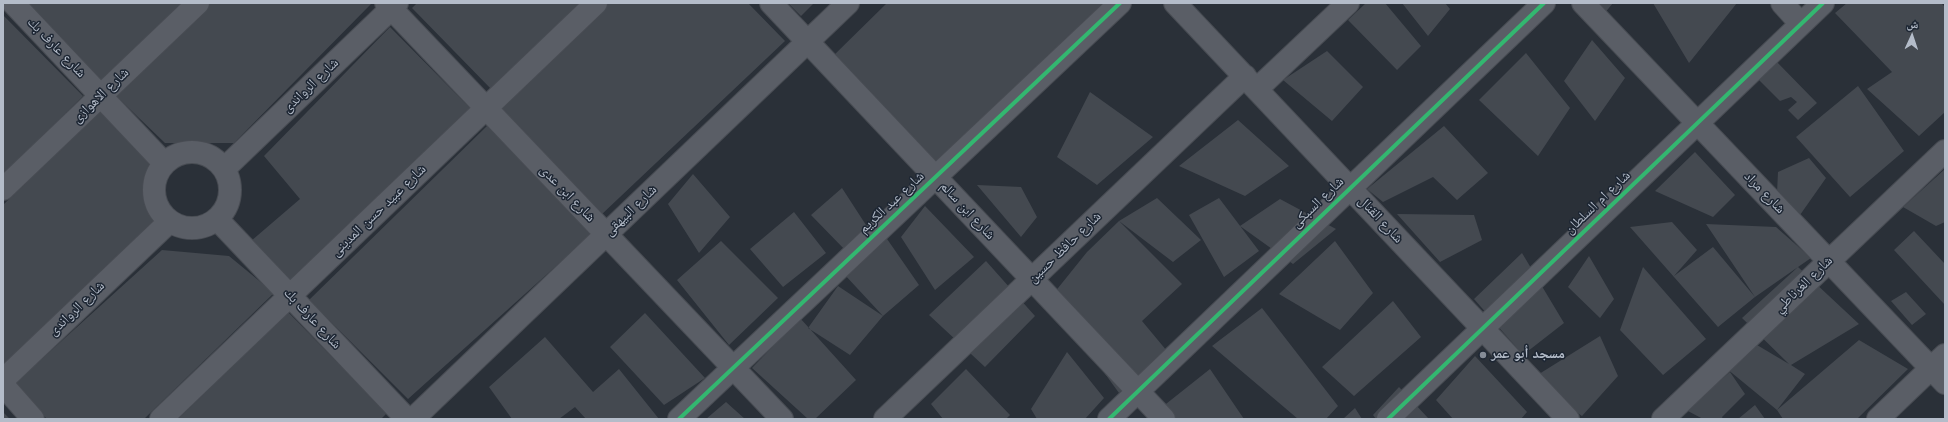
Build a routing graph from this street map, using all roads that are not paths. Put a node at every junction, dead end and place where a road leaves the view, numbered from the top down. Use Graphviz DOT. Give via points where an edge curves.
graph roads {
  1 [pos="13,3"];
  2 [pos="198,3"];
  3 [pos="596,3"];
  4 [pos="771,3"];
  5 [pos="848,3"];
  6 [pos="1120,3"];
  7 [pos="1176,3"];
  8 [pos="1348,3"];
  9 [pos="1544,3"];
  10 [pos="1583,3"];
  11 [pos="1782,3"];
  12 [pos="1823,3"];
  13 [pos="391,5"];
  14 [pos="1801,24"];
  15 [pos="807,42"];
  16 [pos="1251,83"];
  17 [pos="101,96"];
  18 [pos="486,109"];
  19 [pos="1698,123"];
  20 [pos="1945,151"];
  21 [pos="164,163"];
  22 [pos="224,169"];
  23 [pos="936,177"];
  24 [pos="1350,188"];
  25 [pos="3,189"];
  26 [pos="217,219"];
  27 [pos="169,222"];
  28 [pos="606,235"];
  29 [pos="1829,261"];
  30 [pos="1032,279"];
  31 [pos="290,296"];
  32 [pos="1483,328"];
  33 [pos="733,368"];
  34 [pos="1940,369"];
  35 [pos="3,380"];
  36 [pos="3,385"];
  37 [pos="1138,391"];
  38 [pos="33,419"];
  39 [pos="161,419"];
  40 [pos="407,419"];
  41 [pos="413,419"];
  42 [pos="680,419"];
  43 [pos="782,419"];
  44 [pos="886,419"];
  45 [pos="1109,419"];
  46 [pos="1164,419"];
  47 [pos="1388,419"];
  48 [pos="1568,419"];
  49 [pos="1663,419"];
  50 [pos="1878,419"];
  1 -- 17 [label="street, شارع عارف بك"];
  2 -- 17 [label="street, شارع الاهوازى"];
  3 -- 18 [label="street, شارع عبيد حسن المدينى"];
  4 -- 15 [label="street, شارع ابن سالم"];
  5 -- 15 [label="street, شارع البيهقى"];
  6 -- 23 [label="street, شارع عبد الكريم"];
  7 -- 16 [label="street, شارع القنال"];
  8 -- 16 [label="street, شارع حافظ حسين"];
  9 -- 24 [label="street, شارع السبكى"];
  10 -- 19 [label="street, شارع مراد"];
  11 -- 14 [label="street"];
  12 -- 14 [label="street, شارع ام السلطان"];
  13 -- 18 [label="street, شارع ابن عدى"];
  13 -- 22 [label="street, شارع الرواندى"];
  14 -- 19 [label="street, شارع ام السلطان"];
  15 -- 23 [label="street, شارع ابن سالم"];
  15 -- 28 [label="street, شارع البيهقى"];
  16 -- 24 [label="street, شارع القنال"];
  16 -- 30 [label="street, شارع حافظ حسين"];
  17 -- 21 [label="street, شارع عارف بك"];
  17 -- 25 [label="street, شارع الاهوازى"];
  18 -- 28 [label="street, شارع ابن عدى"];
  18 -- 31 [label="street, شارع عبيد حسن المدينى"];
  19 -- 29 [label="street, شارع مراد"];
  19 -- 32 [label="street, شارع ام السلطان"];
  20 -- 29 [label="street, شارع الغرناطي"];
  21 -- 22 [label="street" via="179,154 196,152 212,157"];
  21 -- 27 [label="street" via="153,187 154,200"];
  22 -- 26 [label="street" via="230,182 230,195 226,208"];
  23 -- 30 [label="street, شارع ابن سالم"];
  23 -- 33 [label="street, شارع عبد الكريم"];
  24 -- 32 [label="street, شارع القنال"];
  24 -- 37 [label="street, شارع السبكى"];
  26 -- 27 [label="street" via="202,227 185,228"];
  26 -- 31 [label="street, شارع عارف بك"];
  27 -- 35 [label="street, شارع الرواندى"];
  28 -- 33 [label="street, شارع ابن عدى"];
  28 -- 41 [label="street, شارع البيهقى"];
  29 -- 34 [label="street, شارع مراد"];
  29 -- 49 [label="street, شارع الغرناطي"];
  30 -- 37 [label="street, شارع ابن سالم"];
  30 -- 44 [label="street, شارع حافظ حسين"];
  31 -- 39 [label="street, شارع عبيد حسن المدينى"];
  31 -- 40 [label="street, شارع عارف بك"];
  32 -- 47 [label="street, شارع ام السلطان"];
  32 -- 48 [label="street, شارع القنال"];
  33 -- 42 [label="street, شارع عبد الكريم"];
  33 -- 43 [label="street, شارع ابن عدى"];
  34 -- 50 [label="street"];
  36 -- 38 [label="street"];
  37 -- 45 [label="street, شارع السبكى"];
  37 -- 46 [label="street, شارع ابن سالم"];
}
